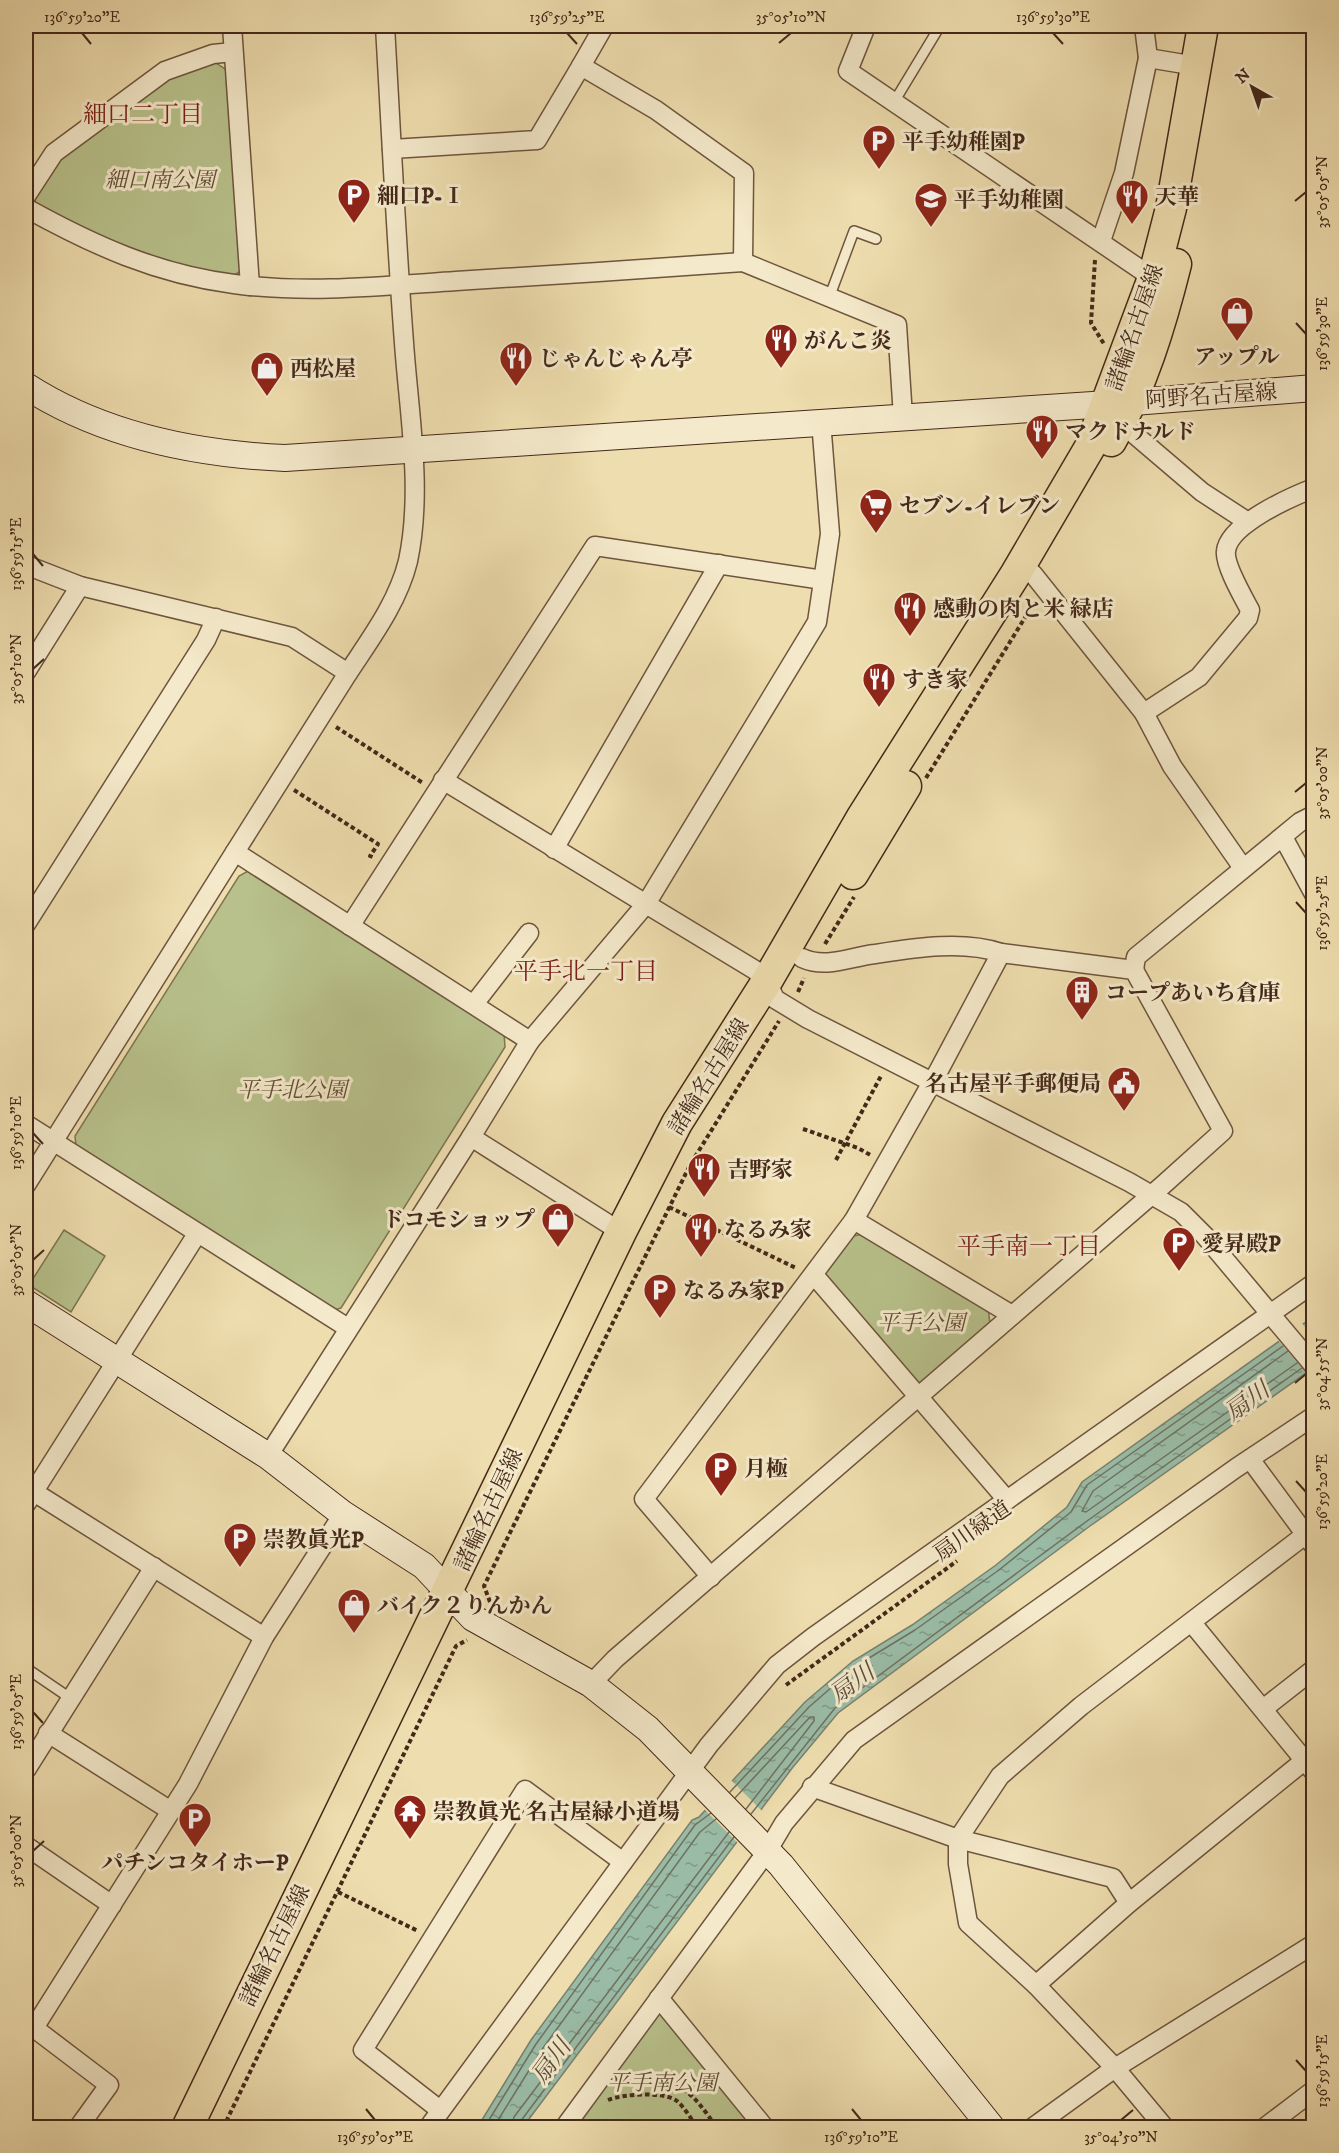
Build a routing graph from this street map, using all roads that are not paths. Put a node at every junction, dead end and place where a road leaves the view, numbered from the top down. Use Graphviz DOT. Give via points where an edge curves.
graph roads {
  1 [pos="232,26"];
  2 [pos="384,26"];
  3 [pos="604,26"];
  4 [pos="866,26"];
  5 [pos="940,26"];
  6 [pos="1144,26"];
  7 [pos="1203,26"];
  8 [pos="1221,26"];
  9 [pos="233,51"];
  10 [pos="1148,58"];
  11 [pos="581,66"];
  12 [pos="1196,66"];
  13 [pos="894,102"];
  14 [pos="392,149"];
  15 [pos="26,196"];
  16 [pos="26,208"];
  17 [pos="876,239"];
  18 [pos="1101,241"];
  19 [pos="743,262"];
  20 [pos="1153,278"];
  21 [pos="250,286"];
  22 [pos="399,286"];
  23 [pos="829,298"];
  24 [pos="26,386"];
  25 [pos="1314,388"];
  26 [pos="1120,409"];
  27 [pos="903,417"];
  28 [pos="821,421"];
  29 [pos="412,450"];
  30 [pos="1314,488"];
  31 [pos="1248,522"];
  32 [pos="719,564"];
  33 [pos="26,565"];
  34 [pos="1033,574"];
  35 [pos="823,580"];
  36 [pos="80,586"];
  37 [pos="216,618"];
  38 [pos="26,672"];
  39 [pos="348,672"];
  40 [pos="1144,713"];
  41 [pos="440,785"];
  42 [pos="1314,815"];
  43 [pos="1283,837"];
  44 [pos="554,849"];
  45 [pos="235,852"];
  46 [pos="1243,868"];
  47 [pos="1314,894"];
  48 [pos="646,904"];
  49 [pos="26,924"];
  50 [pos="350,926"];
  51 [pos="528,933"];
  52 [pos="1001,952"];
  53 [pos="806,964"];
  54 [pos="1134,970"];
  55 [pos="474,1004"];
  56 [pos="778,1004"];
  57 [pos="530,1041"];
  58 [pos="932,1080"];
  59 [pos="26,1124"];
  60 [pos="471,1137"];
  61 [pos="53,1141"];
  62 [pos="26,1185"];
  63 [pos="1151,1195"];
  64 [pos="854,1221"];
  65 [pos="621,1232"];
  66 [pos="197,1234"];
  67 [pos="813,1275"];
  68 [pos="1314,1283"];
  69 [pos="26,1303"];
  70 [pos="1012,1315"];
  71 [pos="1270,1316"];
  72 [pos="348,1328"];
  73 [pos="116,1360"];
  74 [pos="1314,1366"];
  75 [pos="918,1396"];
  76 [pos="1314,1416"];
  77 [pos="268,1456"];
  78 [pos="1250,1459"];
  79 [pos="28,1494"];
  80 [pos="1007,1500"];
  81 [pos="343,1514"];
  82 [pos="1309,1541"];
  83 [pos="154,1567"];
  84 [pos="711,1577"];
  85 [pos="455,1598"];
  86 [pos="1192,1623"];
  87 [pos="264,1637"];
  88 [pos="26,1668"];
  89 [pos="1314,1669"];
  90 [pos="591,1684"];
  91 [pos="70,1698"];
  92 [pos="1263,1709"];
  93 [pos="48,1733"];
  94 [pos="1309,1767"];
  95 [pos="26,1770"];
  96 [pos="699,1778"];
  97 [pos="813,1787"];
  98 [pos="171,1811"];
  99 [pos="958,1839"];
  100 [pos="26,1846"];
  101 [pos="768,1850"];
  102 [pos="623,1862"];
  103 [pos="1129,1903"];
  104 [pos="112,1905"];
  105 [pos="1314,1944"];
  106 [pos="1036,1985"];
  107 [pos="659,1998"];
  108 [pos="30,2032"];
  109 [pos="1116,2068"];
  110 [pos="1314,2090"];
  111 [pos="440,2110"];
  112 [pos="78,2127"];
  113 [pos="187,2127"];
  114 [pos="209,2127"];
  115 [pos="428,2127"];
  116 [pos="564,2127"];
  117 [pos="765,2127"];
  118 [pos="992,2127"];
  119 [pos="1032,2127"];
  120 [pos="1165,2127"];
  121 [pos="1264,2127"];
  1 -- 9 [label="street"];
  2 -- 14 [label="street"];
  3 -- 11 [label="street"];
  4 -- 13 [label="street" via="848,71"];
  5 -- 13 [label="lane"];
  6 -- 10 [label="street"];
  7 -- 12 [label="main road, 諸輪名古屋線"];
  8 -- 26 [label="main road, 諸輪名古屋線" via="1192,197 1167,303"];
  9 -- 15 [label="street" via="165,71 54,153"];
  9 -- 21 [label="street"];
  10 -- 12 [label="street"];
  10 -- 18 [label="street" via="1124,173"];
  11 -- 14 [label="street" via="537,140"];
  11 -- 19 [label="street" via="656,110 744,173"];
  12 -- 20 [label="main road, 諸輪名古屋線" via="1171,208"];
  13 -- 18 [label="street"];
  14 -- 22 [label="street"];
  16 -- 21 [label="street" via="92,244 152,266"];
  17 -- 23 [label="lane" via="854,231"];
  18 -- 20 [label="street"];
  19 -- 22 [label="street"];
  19 -- 23 [label="street"];
  20 -- 26 [label="main road, 諸輪名古屋線"];
  21 -- 22 [label="street"];
  22 -- 29 [label="street"];
  23 -- 27 [label="street" via="897,325"];
  24 -- 29 [label="street, 阿野名古屋線" via="87,418 184,447 285,458"];
  25 -- 26 [label="street, 阿野名古屋線"];
  26 -- 27 [label="street, 阿野名古屋線"];
  26 -- 31 [label="street" via="1202,492"];
  26 -- 34 [label="main road, 諸輪名古屋線"];
  26 -- 56 [label="main road, 諸輪名古屋線" via="1090,447 862,817"];
  27 -- 28 [label="street, 阿野名古屋線"];
  28 -- 29 [label="street, 阿野名古屋線"];
  28 -- 35 [label="street" via="830,534"];
  29 -- 39 [label="street" via="414,524 407,563 382,622"];
  30 -- 31 [label="street"];
  31 -- 40 [label="street" via="1226,549 1227,560 1250,610 1248,618 1199,677"];
  32 -- 35 [label="street"];
  32 -- 41 [label="street" via="595,546"];
  32 -- 44 [label="street"];
  33 -- 36 [label="street"];
  34 -- 40 [label="street"];
  34 -- 53 [label="main road, 諸輪名古屋線"];
  35 -- 48 [label="street" via="817,622"];
  36 -- 37 [label="street"];
  36 -- 38 [label="street"];
  37 -- 39 [label="street" via="292,637"];
  37 -- 49 [label="street" via="200,650"];
  39 -- 45 [label="street"];
  40 -- 46 [label="street" via="1172,766"];
  41 -- 44 [label="street"];
  41 -- 50 [label="street"];
  42 -- 43 [label="street"];
  43 -- 46 [label="street"];
  43 -- 47 [label="street"];
  44 -- 48 [label="street"];
  45 -- 50 [label="street"];
  45 -- 61 [label="street"];
  46 -- 54 [label="street" via="1136,957"];
  48 -- 56 [label="street" via="755,970"];
  48 -- 57 [label="street"];
  50 -- 55 [label="street"];
  51 -- 55 [label="street"];
  52 -- 53 [label="street" via="983,946 942,947"];
  52 -- 54 [label="street"];
  52 -- 58 [label="street"];
  53 -- 56 [label="main road, 諸輪名古屋線"];
  54 -- 63 [label="street" via="1223,1131"];
  55 -- 57 [label="street"];
  56 -- 58 [label="street"];
  56 -- 65 [label="main road, 諸輪名古屋線" via="677,1123"];
  56 -- 85 [label="main road, 諸輪名古屋線" via="677,1161"];
  57 -- 60 [label="street"];
  58 -- 63 [label="street"];
  58 -- 64 [label="street"];
  59 -- 61 [label="street"];
  60 -- 65 [label="street"];
  60 -- 72 [label="street"];
  61 -- 62 [label="street"];
  61 -- 66 [label="street"];
  63 -- 70 [label="street"];
  63 -- 71 [label="street" via="1181,1212 1205,1236"];
  64 -- 67 [label="street"];
  64 -- 70 [label="street"];
  65 -- 85 [label="main road, 諸輪名古屋線"];
  66 -- 72 [label="street"];
  66 -- 73 [label="street"];
  67 -- 75 [label="street"];
  67 -- 84 [label="street" via="644,1499"];
  68 -- 71 [label="street"];
  69 -- 73 [label="street"];
  70 -- 75 [label="street"];
  71 -- 74 [label="street"];
  71 -- 80 [label="street"];
  72 -- 77 [label="street"];
  73 -- 77 [label="street"];
  73 -- 79 [label="street"];
  75 -- 80 [label="street"];
  75 -- 84 [label="street"];
  76 -- 78 [label="street"];
  77 -- 81 [label="street"];
  78 -- 82 [label="street"];
  78 -- 97 [label="street" via="854,1740"];
  79 -- 83 [label="street"];
  80 -- 96 [label="street" via="777,1665"];
  81 -- 85 [label="street" via="424,1566"];
  81 -- 87 [label="street"];
  82 -- 86 [label="street"];
  83 -- 87 [label="street"];
  83 -- 91 [label="street"];
  84 -- 90 [label="street"];
  85 -- 90 [label="street" via="473,1618"];
  85 -- 113 [label="main road, 諸輪名古屋線"];
  85 -- 114 [label="main road, 諸輪名古屋線"];
  86 -- 92 [label="street"];
  86 -- 99 [label="street" via="1081,1707 1000,1776"];
  87 -- 98 [label="street" via="201,1762"];
  88 -- 91 [label="lane"];
  89 -- 92 [label="street"];
  90 -- 96 [label="street" via="648,1728"];
  91 -- 93 [label="street"];
  92 -- 94 [label="street"];
  93 -- 95 [label="street"];
  93 -- 98 [label="street"];
  94 -- 103 [label="street"];
  96 -- 101 [label="street"];
  96 -- 102 [label="street"];
  97 -- 99 [label="street"];
  97 -- 101 [label="street" via="784,1822"];
  98 -- 104 [label="street"];
  99 -- 103 [label="street" via="1113,1878"];
  99 -- 106 [label="street" via="968,1923"];
  100 -- 104 [label="street"];
  101 -- 107 [label="street"];
  101 -- 118 [label="street"];
  102 -- 111 [label="street"];
  102 -- 111 [label="street" via="525,1790 363,2050"];
  103 -- 106 [label="street"];
  104 -- 108 [label="street"];
  105 -- 109 [label="street"];
  106 -- 109 [label="street"];
  107 -- 116 [label="street"];
  107 -- 117 [label="street"];
  108 -- 112 [label="street" via="109,2085"];
  109 -- 119 [label="street"];
  109 -- 120 [label="street"];
  110 -- 121 [label="street"];
  111 -- 115 [label="street"];
}
